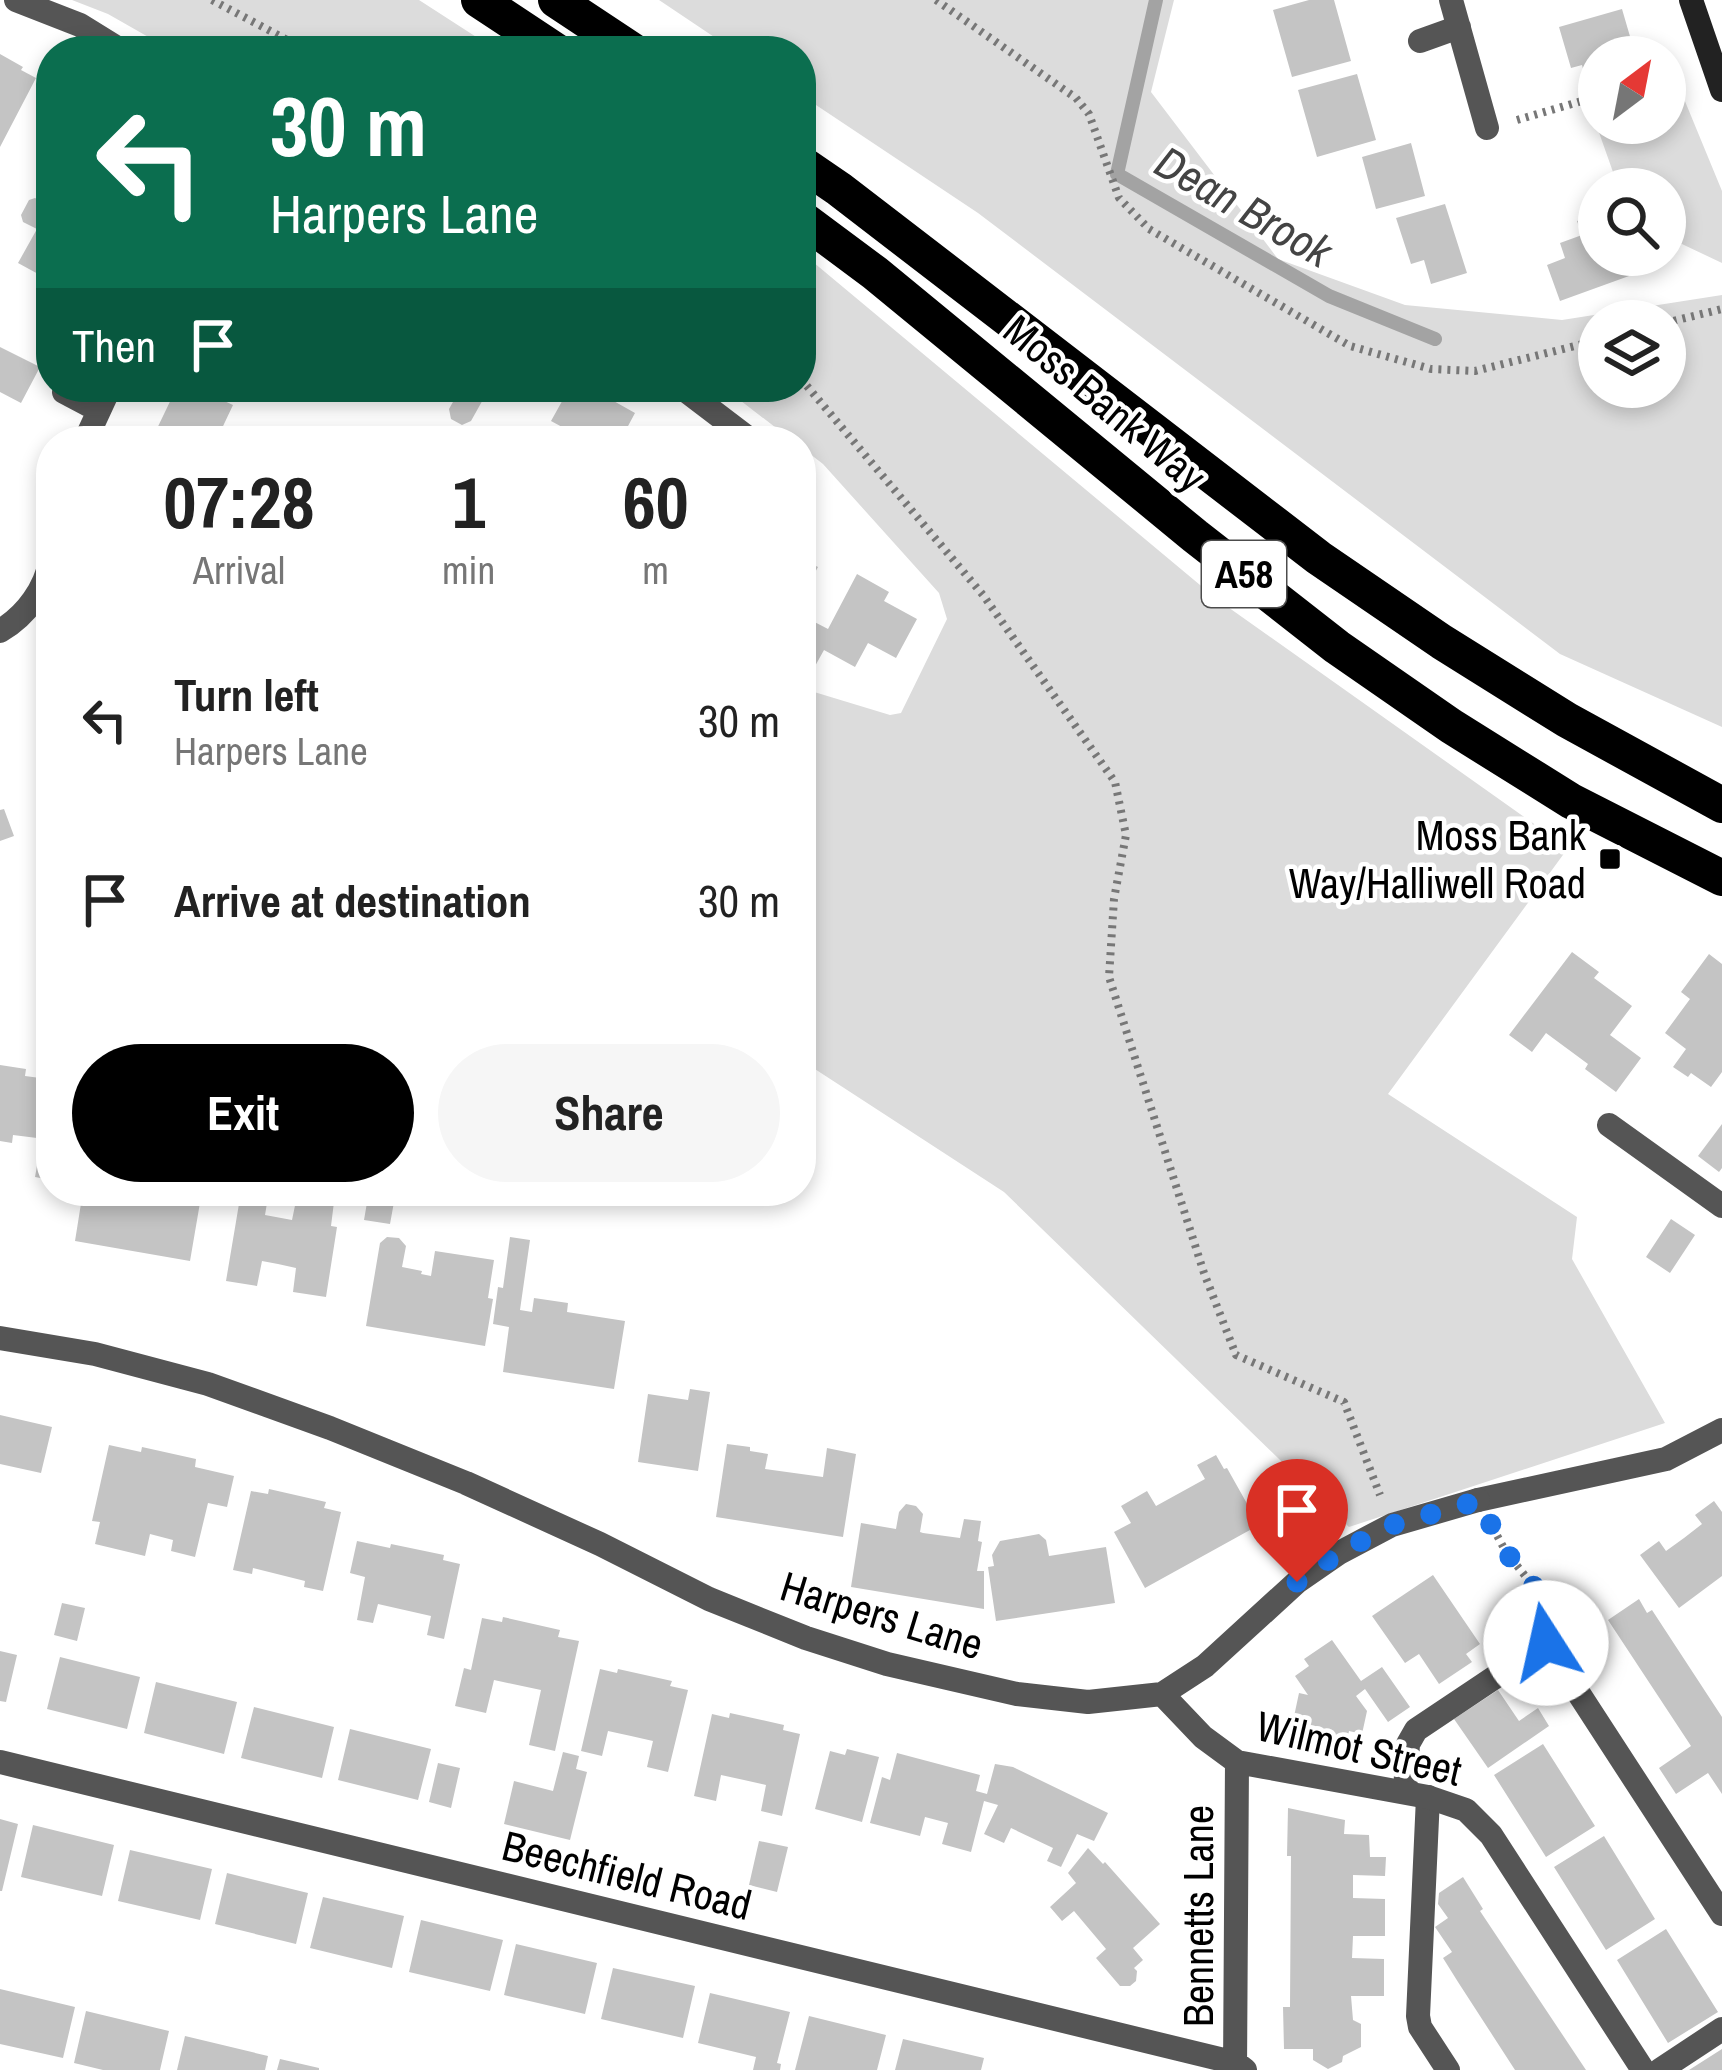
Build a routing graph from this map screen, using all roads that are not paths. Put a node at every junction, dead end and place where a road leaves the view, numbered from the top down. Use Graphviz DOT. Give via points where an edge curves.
graph roads {
  1 [pos="16,0"];
  2 [pos="479,0"];
  3 [pos="556,0"];
  4 [pos="1451,0"];
  5 [pos="1691,0"];
  6 [pos="1459,27"];
  7 [pos="98,36"];
  8 [pos="533,36"];
  9 [pos="610,36"];
  10 [pos="1420,41"];
  11 [pos="1722,89"];
  12 [pos="1486,128"];
  13 [pos="816,173"];
  14 [pos="816,229"];
  15 [pos="695,402"];
  16 [pos="718,426"];
  17 [pos="36,596"];
  18 [pos="0,631"];
  19 [pos="1722,805"];
  20 [pos="1722,878"];
  21 [pos="1610,1125"];
  22 [pos="1722,1206"];
  23 [pos="0,1338"];
  24 [pos="1722,1430"];
  25 [pos="1162,1694"];
  26 [pos="0,1762"];
  27 [pos="1238,1762"];
  28 [pos="1417,1794"];
  29 [pos="1722,1914"];
  30 [pos="1722,2030"];
  31 [pos="1239,2068"];
  32 [pos="1448,2070"];
  33 [pos="1643,2070"];
  34 [pos="1660,2070"];
  1 -- 7 [label="street"];
  2 -- 8 [label="highway"];
  3 -- 9 [label="highway"];
  4 -- 6 [label="street"];
  5 -- 11 [label="street"];
  6 -- 10 [label="street"];
  6 -- 12 [label="street"];
  13 -- 19 [label="highway, Moss Bank Way / A58" via="1319,558 1567,720"];
  14 -- 20 [label="highway, Moss Bank Way / A58" via="1337,647 1571,801"];
  15 -- 16 [label="street"];
  17 -- 18 [label="street"];
  21 -- 22 [label="street"];
  23 -- 25 [label="street, Harpers Lane" via="208,1384 330,1428 709,1599 887,1664 1088,1702"];
  24 -- 25 [label="street, Harpers Lane" via="1666,1459 1392,1525 1297,1582"];
  25 -- 27 [label="street, Wilmot Street"];
  26 -- 31 [label="street, Beechfield Road"];
  27 -- 28 [label="street, Wilmot Street"];
  27 -- 31 [label="street, Bennetts Lane"];
  28 -- 29 [label="street" via="1408,1744 1416,1730 1546,1643"];
  28 -- 32 [label="street" via="1418,2016"];
  28 -- 33 [label="street, Wilmot Street" via="1466,1810 1491,1835"];
  30 -- 34 [label="street"];
}
